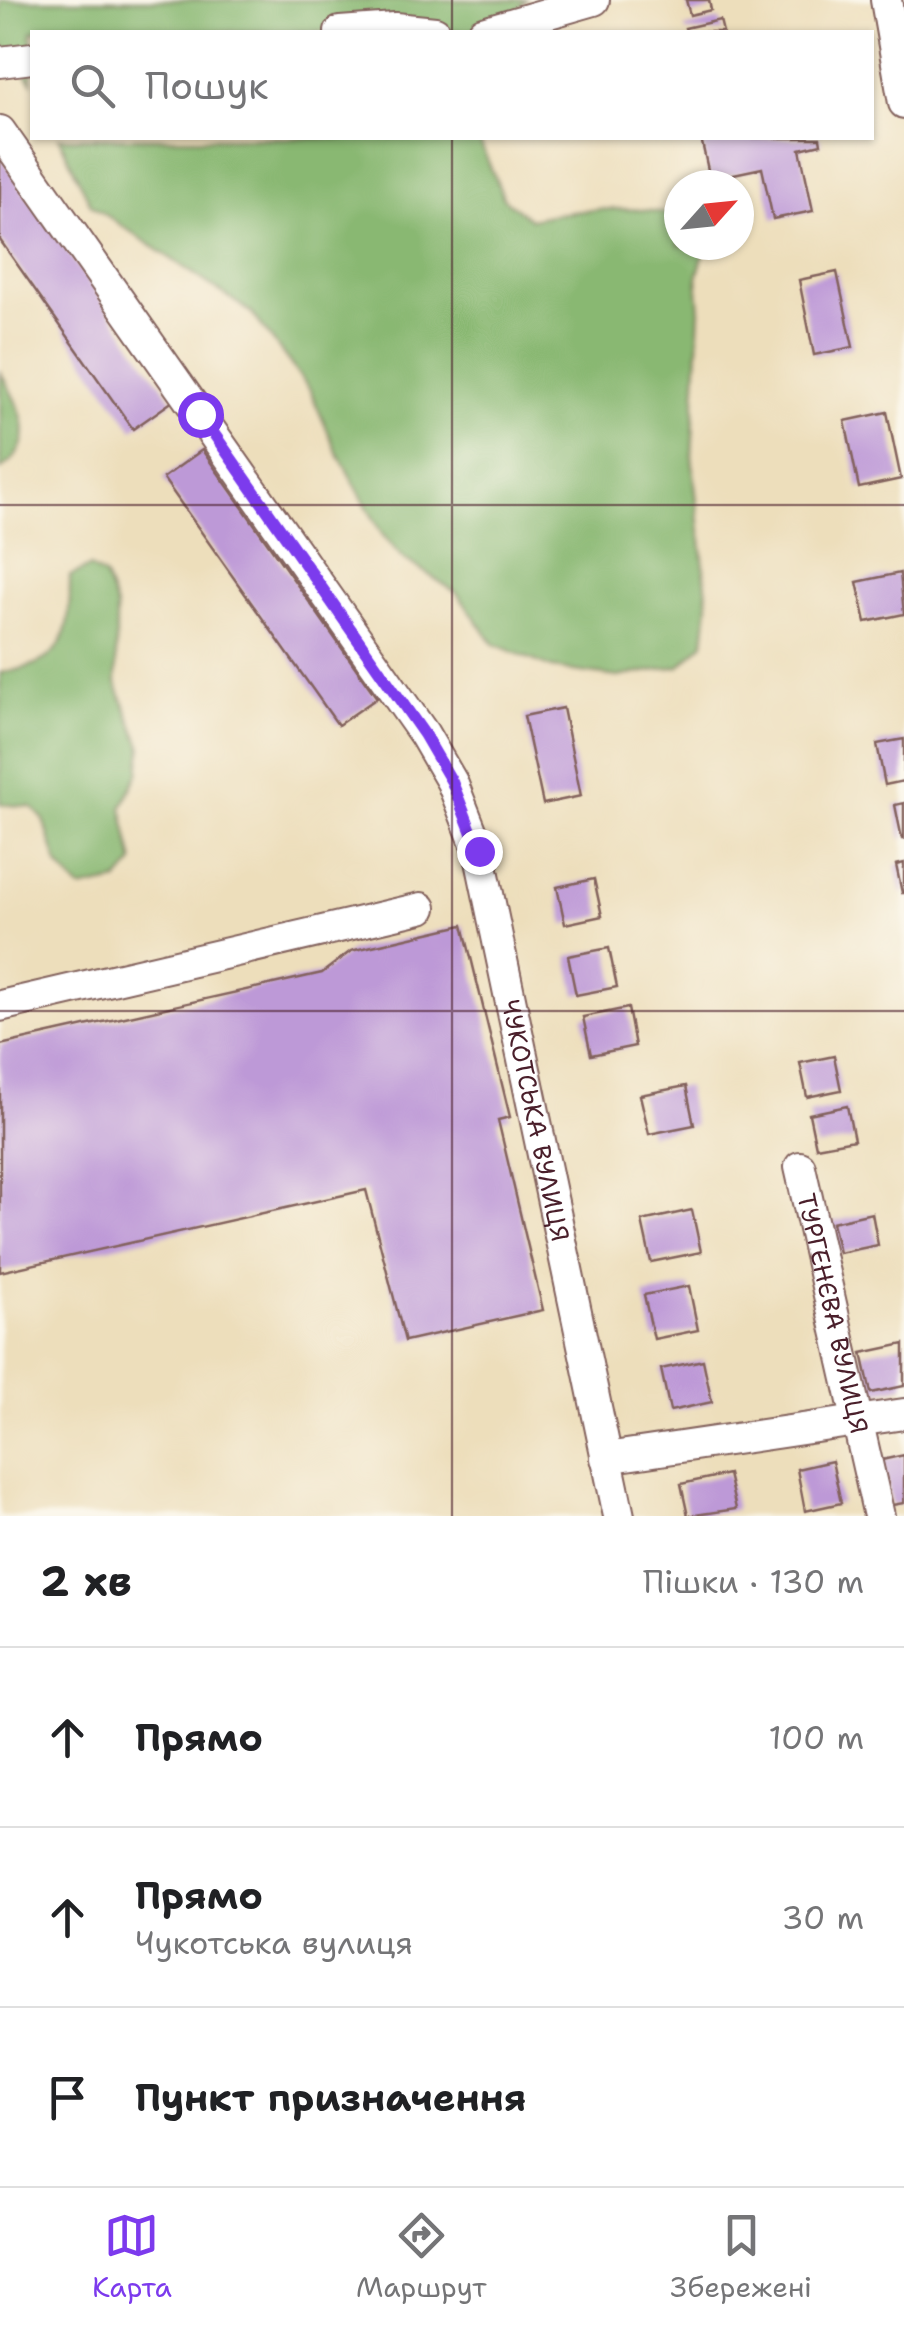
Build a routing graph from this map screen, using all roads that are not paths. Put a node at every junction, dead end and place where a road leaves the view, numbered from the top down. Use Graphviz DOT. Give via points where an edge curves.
graph roads {
  1 [pos="594,0"];
  2 [pos="886,0"];
  3 [pos="368,30"];
  4 [pos="416,30"];
  5 [pos="490,30"];
  6 [pos="30,58"];
  7 [pos="0,62"];
  8 [pos="904,103"];
  9 [pos="0,131"];
  10 [pos="421,908"];
  11 [pos="0,1006"];
  12 [pos="800,1167"];
  13 [pos="904,1414"];
  14 [pos="860,1422"];
  15 [pos="606,1458"];
  16 [pos="618,1516"];
  17 [pos="880,1516"];
  1 -- 5 [label="street"];
  2 -- 8 [label="street"];
  3 -- 4 [label="street"];
  6 -- 7 [label="street"];
  9 -- 15 [label="street, ЧУКОТСЬКА ВУЛИЦЯ" via="452,782 479,851"];
  10 -- 11 [label="street"];
  12 -- 14 [label="street, ТУРГЕНЄВА ВУЛИЦЯ"];
  13 -- 14 [label="street"];
  14 -- 15 [label="street"];
  14 -- 17 [label="street, ТУРГЕНЄВА ВУЛИЦЯ"];
  15 -- 16 [label="street, ЧУКОТСЬКА ВУЛИЦЯ"];
}
